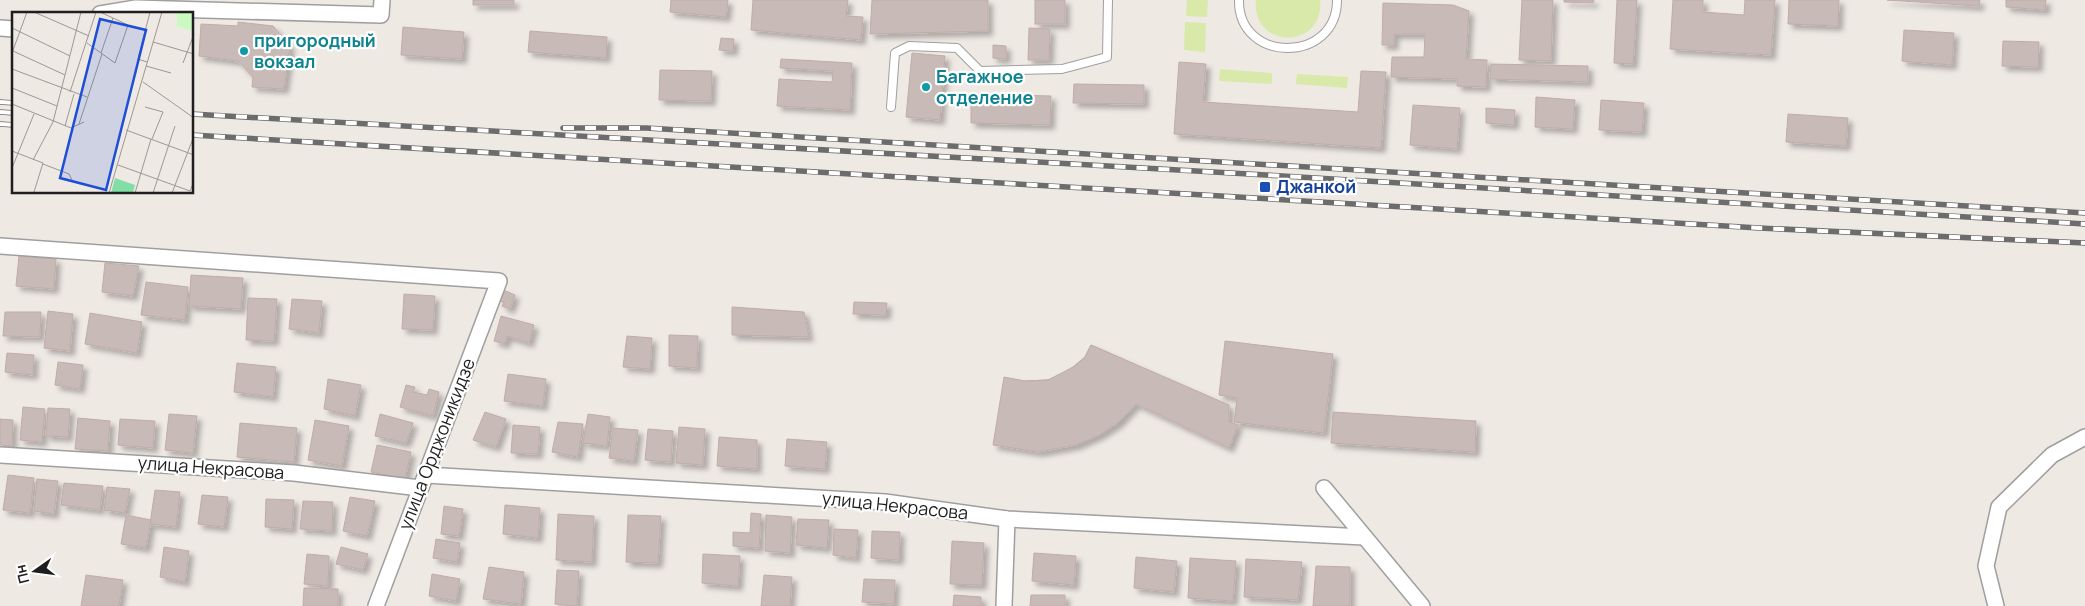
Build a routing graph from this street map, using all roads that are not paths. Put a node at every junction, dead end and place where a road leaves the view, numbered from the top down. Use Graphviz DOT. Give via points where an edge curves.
graph roads {
  1 [pos="382,0"];
  2 [pos="1108,0"];
  3 [pos="1239,0"];
  4 [pos="1337,0"];
  5 [pos="112,12"];
  6 [pos="891,107"];
  7 [pos="0,246"];
  8 [pos="2085,437"];
  9 [pos="0,455"];
  10 [pos="423,481"];
  11 [pos="1324,488"];
  12 [pos="1007,519"];
  13 [pos="1364,537"];
  14 [pos="376,606"];
  15 [pos="1004,606"];
  16 [pos="1422,606"];
  17 [pos="1996,606"];
  1 -- 5 [label="street" via="381,15 136,8"];
  2 -- 6 [label="lane" via="1107,57 1062,69 980,71 957,48 909,46 895,53"];
  3 -- 4 [label="lane" via="1241,15 1254,35 1263,43 1286,49 1299,48 1320,37 1334,17"];
  7 -- 10 [label="street, улица Орджоникидзе" via="499,281"];
  8 -- 17 [label="street" via="2052,455 1999,507 1986,566"];
  9 -- 10 [label="street, улица Некрасова"];
  10 -- 12 [label="street, улица Некрасова" via="885,502"];
  10 -- 14 [label="street, улица Орджоникидзе"];
  11 -- 13 [label="street"];
  12 -- 13 [label="street, улица Некрасова"];
  12 -- 15 [label="street"];
  13 -- 16 [label="street"];
}
